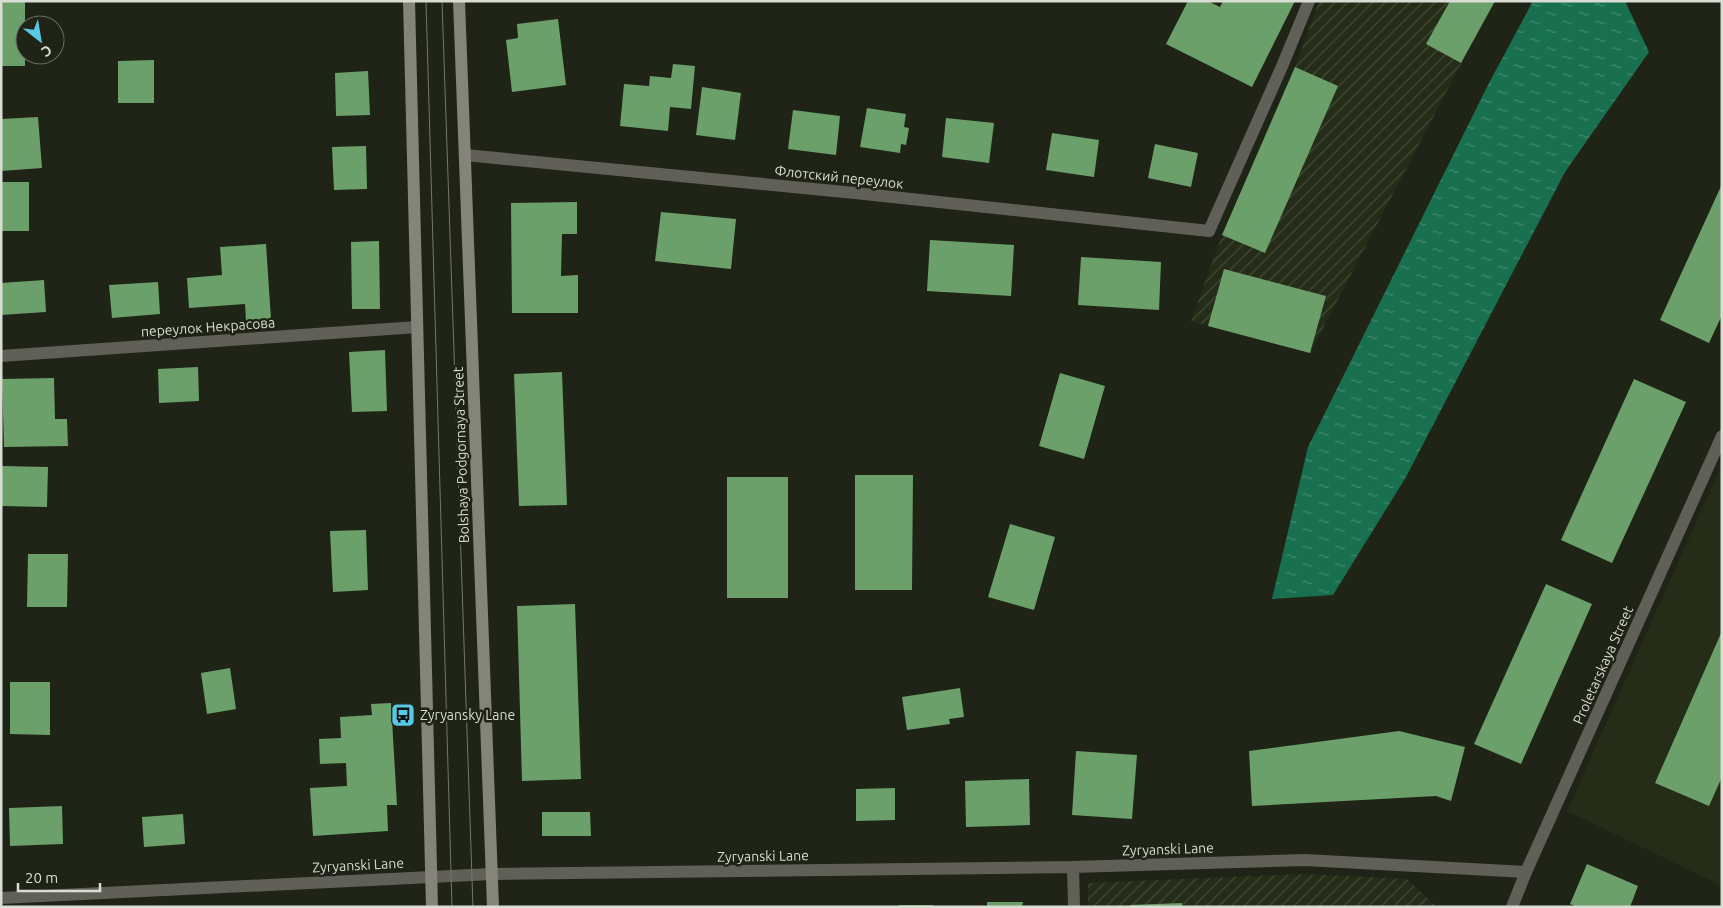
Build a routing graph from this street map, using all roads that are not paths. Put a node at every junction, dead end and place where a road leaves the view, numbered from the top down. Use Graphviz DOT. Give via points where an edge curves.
graph roads {
  1 [pos="409,1"];
  2 [pos="459,1"];
  3 [pos="1308,1"];
  4 [pos="465,155"];
  5 [pos="417,327"];
  6 [pos="1,356"];
  7 [pos="1722,436"];
  8 [pos="1073,867"];
  9 [pos="1526,872"];
  10 [pos="492,874"];
  11 [pos="431,877"];
  12 [pos="1,898"];
  13 [pos="432,907"];
  14 [pos="493,907"];
  15 [pos="1074,907"];
  16 [pos="1512,907"];
  1 -- 5 [label="main road"];
  2 -- 4 [label="main road, Bolshaya Podgornaya Street"];
  3 -- 4 [label="street, Флотский переулок" via="1209,231"];
  4 -- 10 [label="main road, Bolshaya Podgornaya Street"];
  5 -- 6 [label="street, переулок Некрасова"];
  5 -- 11 [label="main road"];
  7 -- 9 [label="street, Proletarskaya Street"];
  8 -- 9 [label="street, Zyryanski Lane" via="1305,860"];
  8 -- 10 [label="street, Zyryanski Lane"];
  8 -- 15 [label="street"];
  9 -- 16 [label="street, Proletarskaya Street"];
  10 -- 11 [label="street, Zyryanski Lane"];
  10 -- 14 [label="main road, Bolshaya Podgornaya Street"];
  11 -- 12 [label="street, Zyryanski Lane"];
  11 -- 13 [label="main road"];
}
